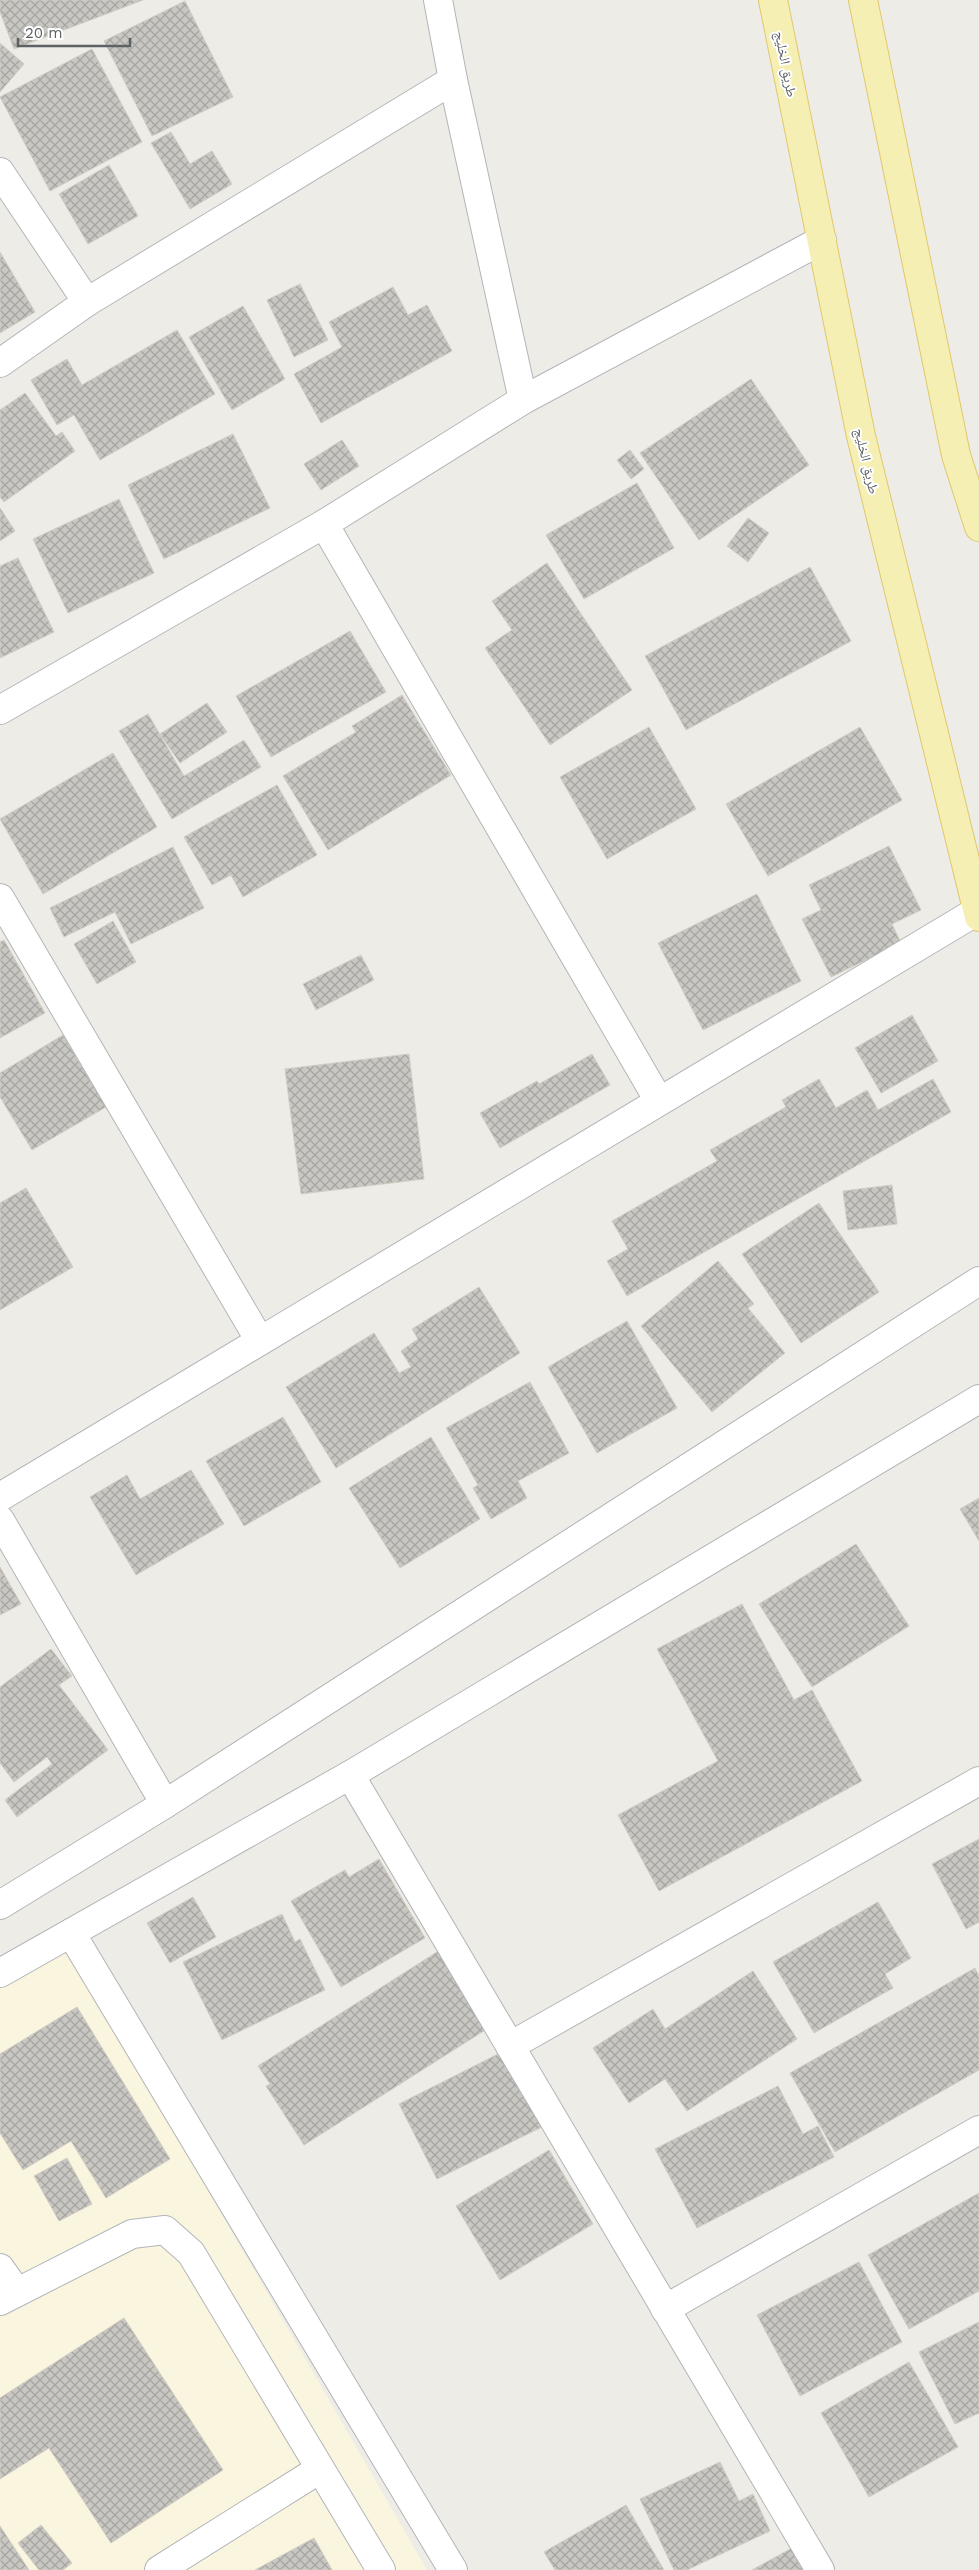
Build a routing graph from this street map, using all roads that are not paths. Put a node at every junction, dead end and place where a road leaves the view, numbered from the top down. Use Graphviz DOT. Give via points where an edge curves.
graph roads {
  1 [pos="438,0"];
  2 [pos="773,0"];
  3 [pos="863,0"];
  4 [pos="452,80"];
  5 [pos="0,172"];
  6 [pos="822,240"];
  7 [pos="87,302"];
  8 [pos="0,364"];
  9 [pos="523,400"];
  10 [pos="324,524"];
  11 [pos="979,527"];
  12 [pos="0,710"];
  13 [pos="0,898"];
  14 [pos="978,914"];
  15 [pos="659,1101"];
  16 [pos="979,1281"];
  17 [pos="260,1341"];
  18 [pos="979,1399"];
  19 [pos="0,1497"];
  20 [pos="0,1520"];
  21 [pos="350,1775"];
  22 [pos="979,1781"];
  23 [pos="165,1804"];
  24 [pos="0,1905"];
  25 [pos="71,1933"];
  26 [pos="0,1973"];
  27 [pos="510,2046"];
  28 [pos="979,2130"];
  29 [pos="0,2268"];
  30 [pos="8,2297"];
  31 [pos="665,2308"];
  32 [pos="320,2469"];
  33 [pos="159,2570"];
  34 [pos="381,2570"];
  35 [pos="452,2570"];
  36 [pos="820,2570"];
  1 -- 4 [label="street"];
  2 -- 6 [label="main road, طريق الخليج"];
  3 -- 11 [label="main road" via="956,455"];
  4 -- 7 [label="street"];
  4 -- 9 [label="street"];
  5 -- 7 [label="street"];
  6 -- 9 [label="street"];
  6 -- 14 [label="main road, طريق الخليج" via="861,436"];
  7 -- 8 [label="street"];
  9 -- 10 [label="street"];
  10 -- 12 [label="street"];
  10 -- 15 [label="street"];
  13 -- 17 [label="street"];
  14 -- 15 [label="street"];
  15 -- 17 [label="street"];
  16 -- 23 [label="street"];
  17 -- 19 [label="street"];
  18 -- 21 [label="street"];
  20 -- 23 [label="street"];
  21 -- 25 [label="street"];
  21 -- 27 [label="street"];
  22 -- 27 [label="street"];
  23 -- 24 [label="street"];
  25 -- 26 [label="street"];
  25 -- 35 [label="street"];
  27 -- 31 [label="street"];
  28 -- 31 [label="street"];
  29 -- 30 [label="street"];
  30 -- 32 [label="street" via="132,2234 165,2230 191,2252"];
  31 -- 36 [label="street"];
  32 -- 33 [label="street"];
  32 -- 34 [label="street"];
}
